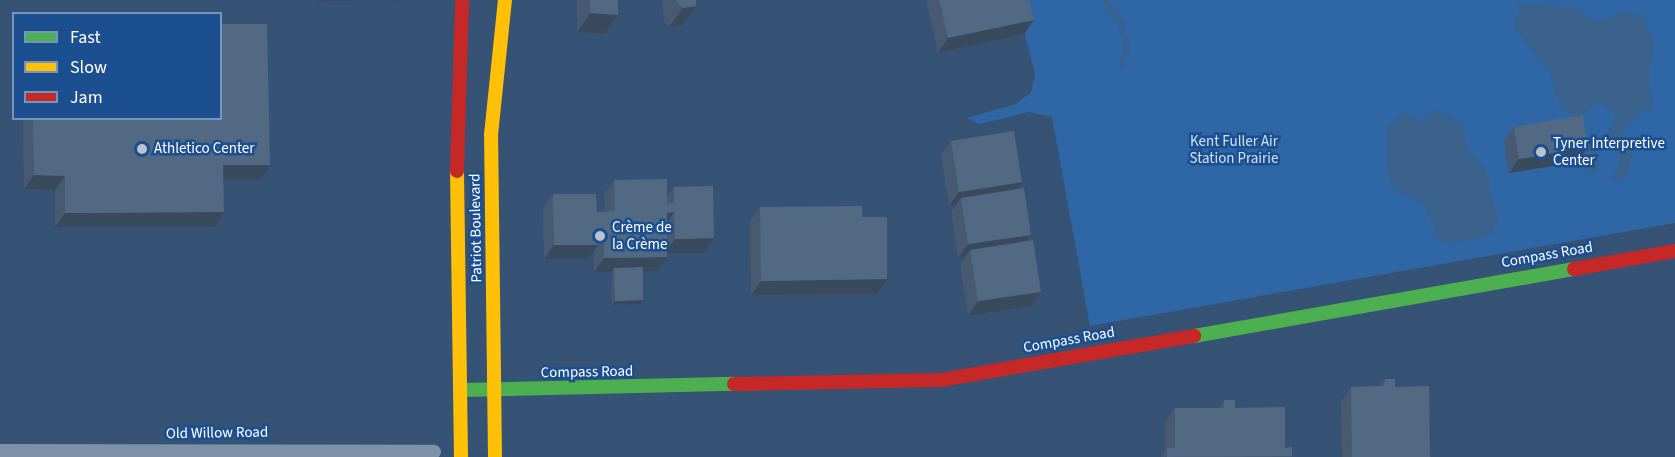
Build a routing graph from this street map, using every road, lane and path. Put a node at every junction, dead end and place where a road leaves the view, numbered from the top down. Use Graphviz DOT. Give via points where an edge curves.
graph roads {
  1 [pos="462,0"];
  2 [pos="505,0"];
  3 [pos="1675,251"];
  4 [pos="495,389"];
  5 [pos="461,390"];
  6 [pos="0,451"];
  7 [pos="434,452"];
  8 [pos="461,457"];
  9 [pos="495,457"];
  1 -- 5 [label="street, Patriot Boulevard" via="456,90"];
  2 -- 4 [label="street, Patriot Boulevard" via="491,135"];
  3 -- 4 [label="street, Compass Road" via="930,381"];
  4 -- 5 [label="street, Compass Road"];
  4 -- 9 [label="street, Patriot Boulevard"];
  5 -- 8 [label="street, Patriot Boulevard"];
  6 -- 7 [label="street, Old Willow Road"];
}
